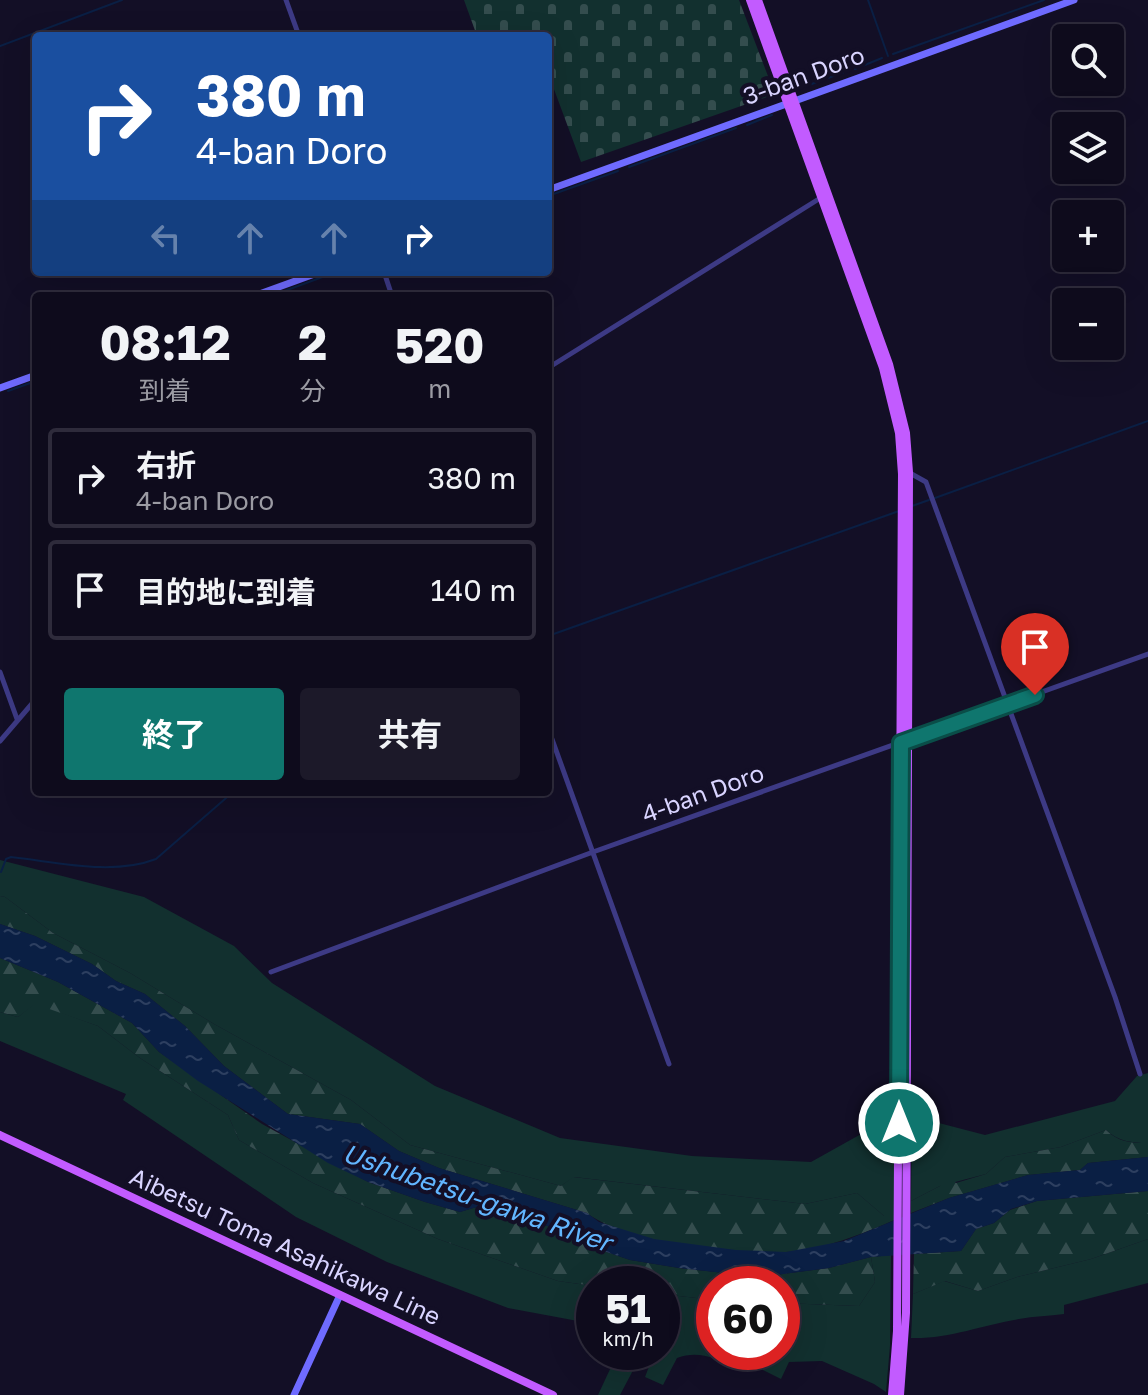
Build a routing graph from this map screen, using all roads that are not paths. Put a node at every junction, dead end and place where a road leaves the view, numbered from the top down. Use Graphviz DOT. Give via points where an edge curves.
graph roads {
  1 [pos="286,0"];
  2 [pos="750,0"];
  3 [pos="758,0"];
  4 [pos="1074,0"];
  5 [pos="298,32"];
  6 [pos="791,102"];
  7 [pos="552,189"];
  8 [pos="824,195"];
  9 [pos="309,276"];
  10 [pos="265,292"];
  11 [pos="552,365"];
  12 [pos="32,376"];
  13 [pos="0,388"];
  14 [pos="906,472"];
  15 [pos="1148,654"];
  16 [pos="0,672"];
  17 [pos="32,703"];
  18 [pos="1006,705"];
  19 [pos="17,719"];
  20 [pos="552,739"];
  21 [pos="0,741"];
  22 [pos="904,742"];
  23 [pos="593,852"];
  24 [pos="271,972"];
  25 [pos="669,1064"];
  26 [pos="1140,1074"];
  27 [pos="0,1135"];
  28 [pos="340,1295"];
  29 [pos="902,1314"];
  30 [pos="294,1395"];
  31 [pos="553,1395"];
  32 [pos="892,1395"];
  33 [pos="900,1395"];
  1 -- 5 [label="street"];
  2 -- 6 [label="main road"];
  3 -- 6 [label="main road"];
  4 -- 6 [label="street, 3-ban Doro"];
  6 -- 7 [label="street, 3-ban Doro"];
  6 -- 8 [label="main road"];
  8 -- 11 [label="street"];
  8 -- 14 [label="main road" via="883,368"];
  9 -- 10 [label="street"];
  12 -- 13 [label="street"];
  14 -- 18 [label="street" via="926,482"];
  14 -- 22 [label="main road"];
  15 -- 18 [label="street, 4-ban Doro"];
  16 -- 19 [label="street"];
  17 -- 19 [label="street"];
  18 -- 22 [label="street, 4-ban Doro"];
  18 -- 26 [label="street"];
  19 -- 21 [label="street"];
  20 -- 23 [label="street"];
  22 -- 23 [label="street, 4-ban Doro"];
  22 -- 29 [label="main road"];
  23 -- 24 [label="street, 4-ban Doro"];
  23 -- 25 [label="street"];
  27 -- 28 [label="main road, Aibetsu Toma Asahikawa Line"];
  28 -- 30 [label="street"];
  28 -- 31 [label="main road, Aibetsu Toma Asahikawa Line"];
  29 -- 32 [label="main road"];
  29 -- 33 [label="main road"];
}
